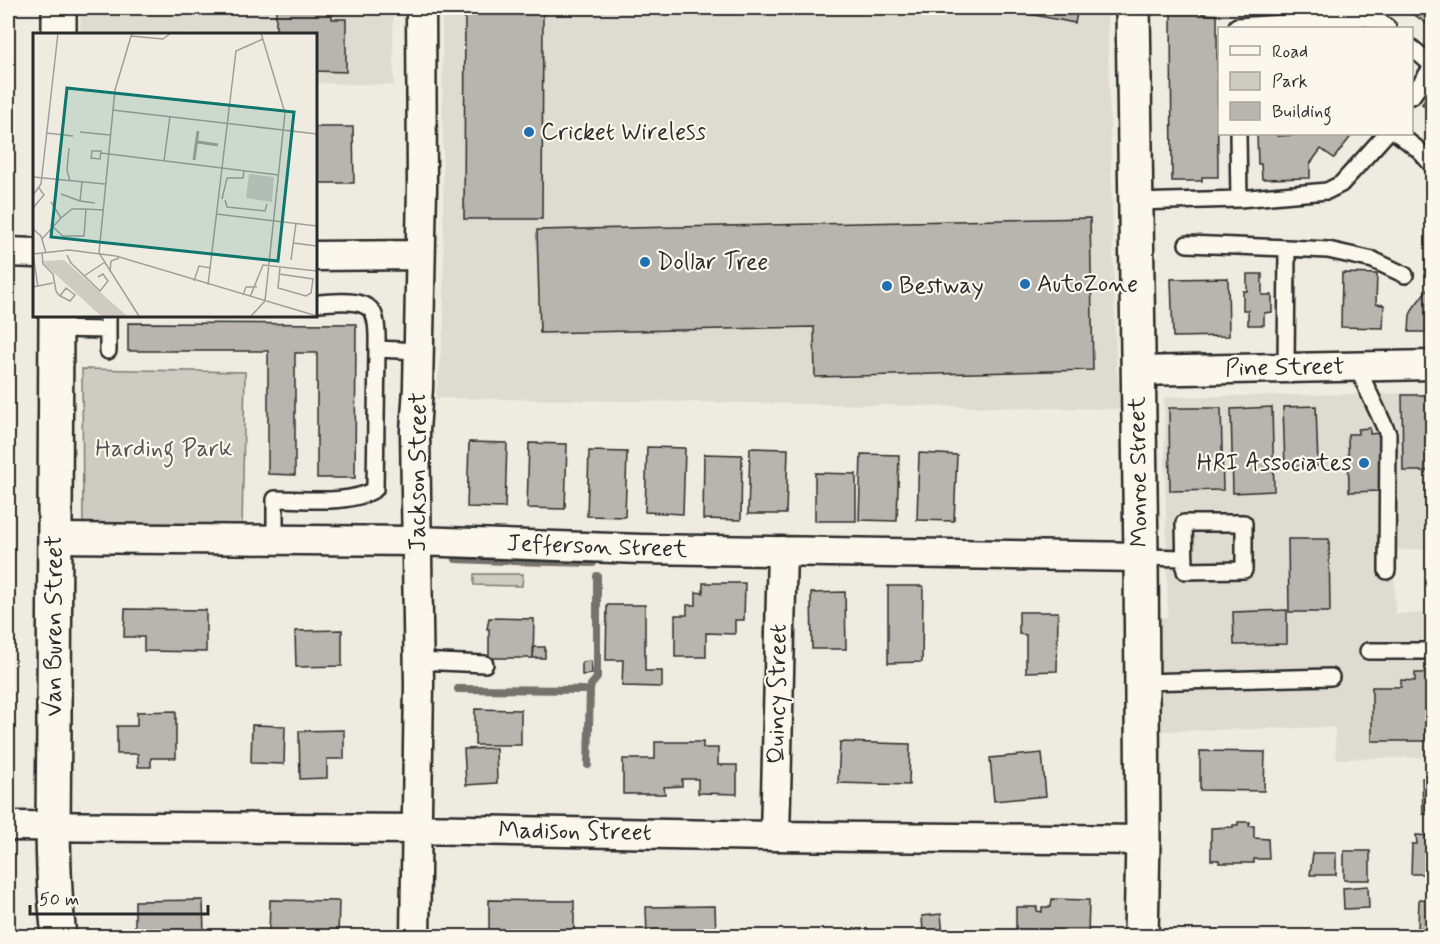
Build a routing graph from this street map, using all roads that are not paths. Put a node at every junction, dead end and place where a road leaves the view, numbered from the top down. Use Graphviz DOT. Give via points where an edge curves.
graph roads {
  1 [pos="59,8"];
  2 [pos="420,8"];
  3 [pos="1133,8"];
  4 [pos="1237,27"];
  5 [pos="1387,27"];
  6 [pos="59,33"];
  7 [pos="1413,49"];
  8 [pos="1432,66"];
  9 [pos="1413,94"];
  10 [pos="1238,135"];
  11 [pos="1385,135"];
  12 [pos="1399,135"];
  13 [pos="1432,165"];
  14 [pos="1239,199"];
  15 [pos="1135,202"];
  16 [pos="1187,244"];
  17 [pos="1287,248"];
  18 [pos="8,252"];
  19 [pos="33,252"];
  20 [pos="420,255"];
  21 [pos="316,256"];
  22 [pos="1405,275"];
  23 [pos="316,303"];
  24 [pos="56,322"];
  25 [pos="108,322"];
  26 [pos="377,349"];
  27 [pos="108,351"];
  28 [pos="419,351"];
  29 [pos="1432,365"];
  30 [pos="1357,367"];
  31 [pos="1286,368"];
  32 [pos="1137,370"];
  33 [pos="54,538"];
  34 [pos="275,540"];
  35 [pos="417,541"];
  36 [pos="782,551"];
  37 [pos="1141,557"];
  38 [pos="1185,558"];
  39 [pos="1387,571"];
  40 [pos="1368,651"];
  41 [pos="1432,651"];
  42 [pos="418,661"];
  43 [pos="485,664"];
  44 [pos="1331,677"];
  45 [pos="1142,682"];
  46 [pos="8,826"];
  47 [pos="54,827"];
  48 [pos="417,829"];
  49 [pos="775,836"];
  50 [pos="1143,840"];
  51 [pos="59,936"];
  52 [pos="415,936"];
  53 [pos="1141,936"];
  1 -- 6 [label="main road"];
  2 -- 20 [label="street, Jackson Street"];
  3 -- 15 [label="main road, Monroe Street"];
  4 -- 5 [label="lane" via="1365,18"];
  7 -- 8 [label="lane"];
  8 -- 9 [label="lane"];
  10 -- 14 [label="lane"];
  11 -- 14 [label="lane" via="1341,184 1327,191"];
  12 -- 13 [label="lane"];
  14 -- 15 [label="lane"];
  15 -- 32 [label="main road, Monroe Street"];
  16 -- 17 [label="lane"];
  17 -- 22 [label="lane" via="1328,250 1373,260"];
  17 -- 31 [label="lane"];
  18 -- 19 [label="street"];
  20 -- 21 [label="street"];
  20 -- 28 [label="street, Jackson Street"];
  23 -- 26 [label="lane" via="367,306 373,313"];
  24 -- 25 [label="lane"];
  24 -- 33 [label="main road, Van Buren Street"];
  25 -- 27 [label="lane"];
  26 -- 28 [label="lane"];
  26 -- 34 [label="lane" via="375,489 352,498 275,500"];
  28 -- 35 [label="street, Jackson Street" via="415,431"];
  29 -- 30 [label="street, Pine Street"];
  30 -- 31 [label="street, Pine Street"];
  30 -- 39 [label="lane" via="1388,434"];
  31 -- 32 [label="street, Pine Street"];
  32 -- 37 [label="main road, Monroe Street"];
  33 -- 34 [label="street, Jefferson Street"];
  33 -- 47 [label="main road, Van Buren Street"];
  34 -- 35 [label="street, Jefferson Street"];
  35 -- 36 [label="street, Jefferson Street"];
  35 -- 42 [label="street, Jackson Street"];
  36 -- 37 [label="street, Jefferson Street"];
  36 -- 49 [label="street, Quincy Street"];
  37 -- 38 [label="lane"];
  37 -- 45 [label="main road, Monroe Street"];
  38 -- 38 [label="lane" via="1185,571 1244,570 1244,523 1184,523"];
  40 -- 41 [label="lane"];
  42 -- 43 [label="lane"];
  42 -- 48 [label="street, Jackson Street"];
  44 -- 45 [label="lane"];
  45 -- 50 [label="main road, Monroe Street"];
  46 -- 47 [label="street, Madison Street"];
  47 -- 48 [label="street, Madison Street"];
  47 -- 51 [label="main road, Van Buren Street"];
  48 -- 49 [label="street, Madison Street"];
  48 -- 52 [label="street, Jackson Street"];
  49 -- 50 [label="street, Madison Street"];
  50 -- 53 [label="main road, Monroe Street"];
}
